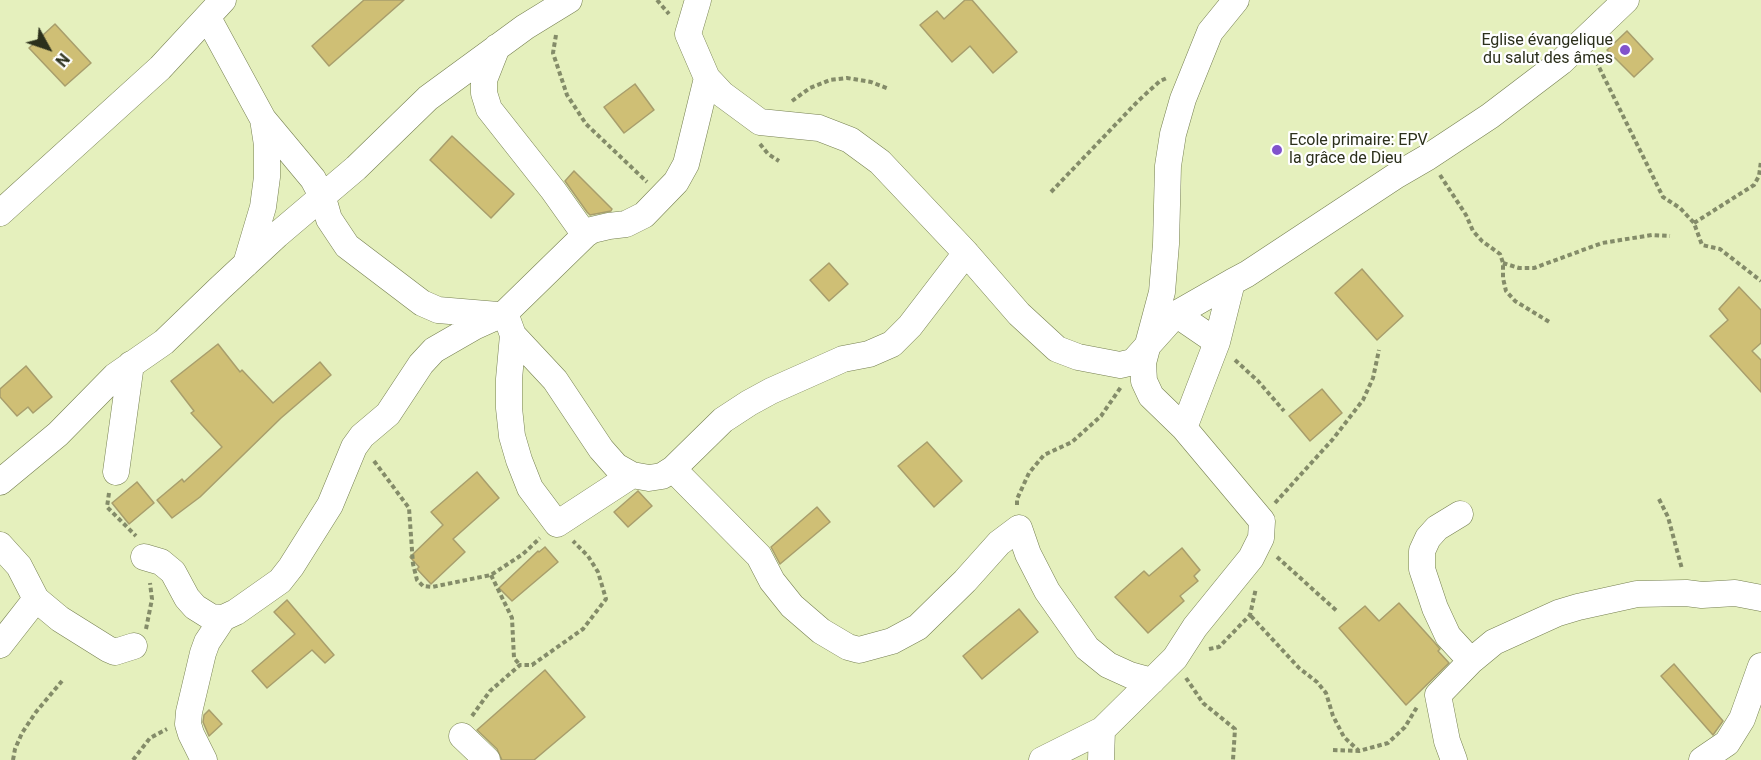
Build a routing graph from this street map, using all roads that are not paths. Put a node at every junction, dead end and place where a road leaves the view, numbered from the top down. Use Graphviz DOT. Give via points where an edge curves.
graph roads {
  1 [pos="698,0"];
  2 [pos="1626,0"];
  3 [pos="564,3"];
  4 [pos="1229,3"];
  5 [pos="216,9"];
  6 [pos="497,47"];
  7 [pos="707,78"];
  8 [pos="263,119"];
  9 [pos="323,198"];
  10 [pos="0,213"];
  11 [pos="585,235"];
  12 [pos="966,253"];
  13 [pos="246,264"];
  14 [pos="1232,282"];
  15 [pos="1176,314"];
  16 [pos="507,321"];
  17 [pos="1150,341"];
  18 [pos="1216,342"];
  19 [pos="131,364"];
  20 [pos="1184,428"];
  21 [pos="673,469"];
  22 [pos="116,472"];
  23 [pos="632,475"];
  24 [pos="0,482"];
  25 [pos="1461,514"];
  26 [pos="0,546"];
  27 [pos="144,557"];
  28 [pos="1761,598"];
  29 [pos="36,599"];
  30 [pos="223,618"];
  31 [pos="0,645"];
  32 [pos="134,646"];
  33 [pos="1471,661"];
  34 [pos="1761,666"];
  35 [pos="1152,681"];
  36 [pos="1102,730"];
  37 [pos="462,736"];
  38 [pos="204,760"];
  39 [pos="487,760"];
  40 [pos="1042,760"];
  41 [pos="1101,760"];
  42 [pos="1454,760"];
  43 [pos="1702,760"];
  1 -- 7 [label="street" via="688,34"];
  2 -- 14 [label="street" via="1561,62 1490,116"];
  3 -- 6 [label="street"];
  4 -- 17 [label="street" via="1210,32 1173,134 1162,292"];
  5 -- 8 [label="street"];
  5 -- 10 [label="street" via="160,68"];
  6 -- 9 [label="street" via="428,98"];
  6 -- 11 [label="street" via="484,80 489,109"];
  7 -- 11 [label="street" via="686,164 675,182 644,215"];
  7 -- 12 [label="street" via="760,122 819,128 850,140 880,162"];
  8 -- 9 [label="street" via="313,179"];
  8 -- 13 [label="street" via="267,177 263,207"];
  9 -- 13 [label="street"];
  9 -- 16 [label="street" via="329,219 347,246 422,303 438,310"];
  11 -- 16 [label="street"];
  12 -- 17 [label="street" via="1019,314 1057,349 1120,365 1133,362"];
  12 -- 21 [label="street" via="892,344 833,363 749,403 723,420"];
  13 -- 19 [label="street" via="164,342"];
  14 -- 15 [label="street"];
  14 -- 18 [label="street"];
  15 -- 17 [label="street"];
  15 -- 18 [label="street"];
  16 -- 23 [label="street" via="555,380 601,449 616,466"];
  16 -- 23 [label="street" via="512,436 530,488 557,524"];
  16 -- 30 [label="street" via="474,327 434,350 388,414 362,436 348,459 330,505 291,567 280,580"];
  17 -- 20 [label="street" via="1143,363 1144,381 1151,396"];
  18 -- 20 [label="street"];
  19 -- 22 [label="street"];
  19 -- 24 [label="street" via="58,434"];
  20 -- 35 [label="street" via="1258,539 1175,658"];
  21 -- 23 [label="street" via="649,478"];
  21 -- 35 [label="street" via="759,556 772,582 792,606 848,647 859,650 892,641 918,627 999,543 1019,528 1047,591 1087,648 1108,665"];
  25 -- 33 [label="street" via="1428,538 1422,551 1422,569 1448,636"];
  26 -- 29 [label="street" via="19,566"];
  27 -- 30 [label="street" via="161,562 173,572 195,607 211,617"];
  28 -- 33 [label="street" via="1735,593 1637,594 1578,607 1516,630"];
  29 -- 31 [label="street"];
  29 -- 32 [label="street" via="108,650 115,652"];
  30 -- 38 [label="street" via="203,653 188,724"];
  33 -- 42 [label="street" via="1438,695"];
  34 -- 43 [label="street" via="1742,719 1727,743"];
  35 -- 36 [label="street"];
  36 -- 40 [label="street"];
  36 -- 41 [label="street"];
  37 -- 39 [label="street"];
}
